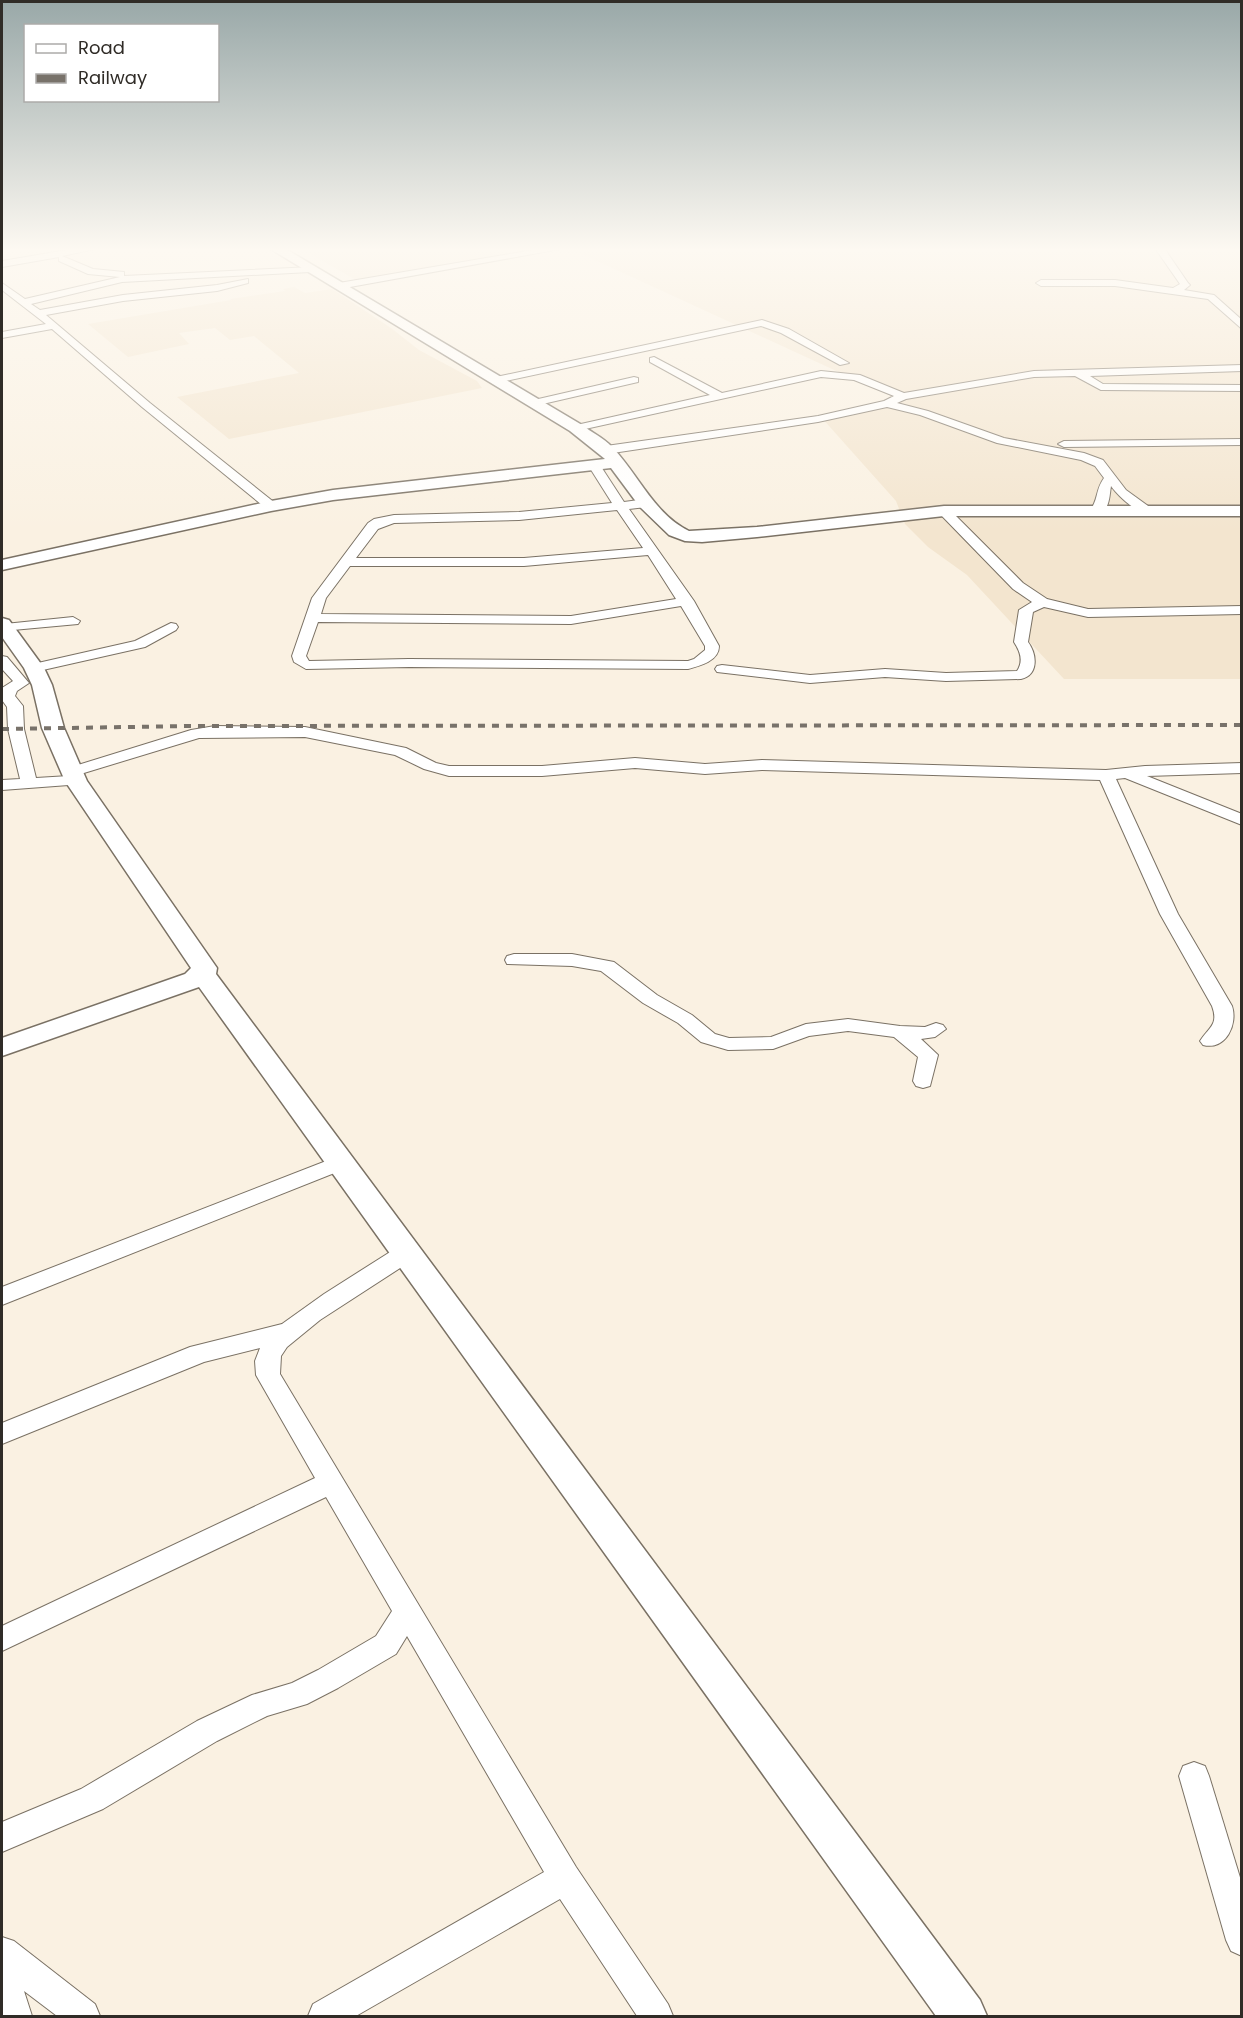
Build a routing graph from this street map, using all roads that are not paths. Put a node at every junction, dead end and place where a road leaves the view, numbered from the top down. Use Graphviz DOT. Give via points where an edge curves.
graph roads {
  1 [pos="74,342"];
  2 [pos="433,342"];
  3 [pos="670,342"];
  4 [pos="805,342"];
  5 [pos="654,360"];
  6 [pos="844,363"];
  7 [pos="1242,368"];
  8 [pos="1077,373"];
  9 [pos="496,380"];
  10 [pos="634,380"];
  11 [pos="1242,388"];
  12 [pos="720,396"];
  13 [pos="903,396"];
  14 [pos="534,403"];
  15 [pos="887,404"];
  16 [pos="576,428"];
  17 [pos="1242,442"];
  18 [pos="1116,444"];
  19 [pos="1027,446"];
  20 [pos="610,456"];
  21 [pos="1099,463"];
  22 [pos="594,465"];
  23 [pos="1111,477"];
  24 [pos="646,503"];
  25 [pos="618,505"];
  26 [pos="271,506"];
  27 [pos="1096,511"];
  28 [pos="1149,511"];
  29 [pos="1242,511"];
  30 [pos="944,512"];
  31 [pos="649,551"];
  32 [pos="346,562"];
  33 [pos="2,565"];
  34 [pos="687,601"];
  35 [pos="1042,602"];
  36 [pos="1242,610"];
  37 [pos="311,618"];
  38 [pos="73,621"];
  39 [pos="3,626"];
  40 [pos="171,627"];
  41 [pos="2,660"];
  42 [pos="34,668"];
  43 [pos="722,669"];
  44 [pos="6,688"];
  45 [pos="1242,768"];
  46 [pos="1114,774"];
  47 [pos="74,776"];
  48 [pos="29,784"];
  49 [pos="2,785"];
  50 [pos="1242,820"];
  51 [pos="514,960"];
  52 [pos="203,974"];
  53 [pos="936,1029"];
  54 [pos="900,1032"];
  55 [pos="1210,1041"];
  56 [pos="2,1047"];
  57 [pos="922,1081"];
  58 [pos="339,1163"];
  59 [pos="406,1253"];
  60 [pos="2,1296"];
  61 [pos="286,1332"];
  62 [pos="2,1434"];
  63 [pos="332,1482"];
  64 [pos="408,1611"];
  65 [pos="2,1638"];
  66 [pos="1194,1776"];
  67 [pos="2,1837"];
  68 [pos="565,1878"];
  69 [pos="1242,1940"];
  70 [pos="2,1953"];
  71 [pos="2,1972"];
  72 [pos="15,2016"];
  73 [pos="83,2016"];
  74 [pos="325,2016"];
  75 [pos="656,2016"];
  76 [pos="964,2016"];
  1 -- 26 [label="street"];
  2 -- 9 [label="street"];
  3 -- 9 [label="street"];
  4 -- 6 [label="street"];
  5 -- 12 [label="street"];
  7 -- 8 [label="street"];
  8 -- 11 [label="street" via="1101,387"];
  8 -- 13 [label="street" via="1034,374"];
  9 -- 14 [label="street"];
  10 -- 14 [label="street"];
  12 -- 13 [label="street" via="821,374 856,377"];
  12 -- 16 [label="street"];
  13 -- 15 [label="street"];
  14 -- 16 [label="street"];
  15 -- 19 [label="street"];
  15 -- 20 [label="street"];
  16 -- 20 [label="street"];
  17 -- 18 [label="street"];
  18 -- 19 [label="street"];
  18 -- 21 [label="street" via="1102,450"];
  19 -- 21 [label="street"];
  20 -- 22 [label="street"];
  20 -- 24 [label="street"];
  21 -- 23 [label="street"];
  22 -- 25 [label="street"];
  22 -- 26 [label="street" via="396,487"];
  23 -- 27 [label="street" via="1104,487 1103,503"];
  23 -- 28 [label="street" via="1122,493"];
  24 -- 25 [label="street"];
  24 -- 30 [label="street" via="675,531 702,537"];
  25 -- 31 [label="street"];
  25 -- 32 [label="street" via="519,516 379,522"];
  26 -- 33 [label="street"];
  27 -- 28 [label="street"];
  27 -- 30 [label="street"];
  28 -- 29 [label="street"];
  30 -- 35 [label="street" via="1018,586"];
  31 -- 32 [label="street" via="524,562"];
  31 -- 34 [label="street"];
  32 -- 37 [label="street" via="319,598"];
  34 -- 37 [label="street" via="571,620"];
  34 -- 37 [label="street" via="712,646 712,651 699,662 688,665 306,665 299,656"];
  35 -- 36 [label="street" via="1088,613"];
  35 -- 43 [label="street" via="1026,610 1022,642 1028,652 1028,668 1021,675 885,673 810,679"];
  38 -- 39 [label="street"];
  39 -- 42 [label="street"];
  40 -- 42 [label="street" via="140,644"];
  41 -- 44 [label="street" via="22,683"];
  42 -- 47 [label="street" via="53,728"];
  44 -- 48 [label="street" via="7,697 15,706 16,729"];
  45 -- 46 [label="street"];
  46 -- 47 [label="street" via="762,765 705,769 635,763 542,771 449,771 400,751 305,732 215,731 189,735"];
  46 -- 50 [label="street"];
  46 -- 55 [label="street" via="1168,914 1222,1005 1226,1018 1218,1035"];
  47 -- 48 [label="street"];
  47 -- 52 [label="street" via="202,964"];
  48 -- 49 [label="street"];
  51 -- 54 [label="street" via="572,960 608,966 708,1038 728,1044 773,1042 828,1026"];
  52 -- 56 [label="street"];
  52 -- 58 [label="street"];
  53 -- 54 [label="street" via="928,1033"];
  54 -- 57 [label="street" via="928,1055"];
  58 -- 59 [label="street"];
  58 -- 60 [label="street"];
  59 -- 61 [label="street"];
  59 -- 76 [label="street"];
  61 -- 62 [label="street" via="199,1354"];
  61 -- 63 [label="street" via="270,1353 268,1375"];
  63 -- 64 [label="street"];
  63 -- 65 [label="street"];
  64 -- 67 [label="street" via="386,1645 328,1679 297,1695 262,1704 207,1731 92,1799"];
  64 -- 68 [label="street"];
  66 -- 69 [label="street"];
  68 -- 74 [label="street"];
  68 -- 75 [label="street"];
  70 -- 73 [label="street"];
  71 -- 72 [label="street"];
}
